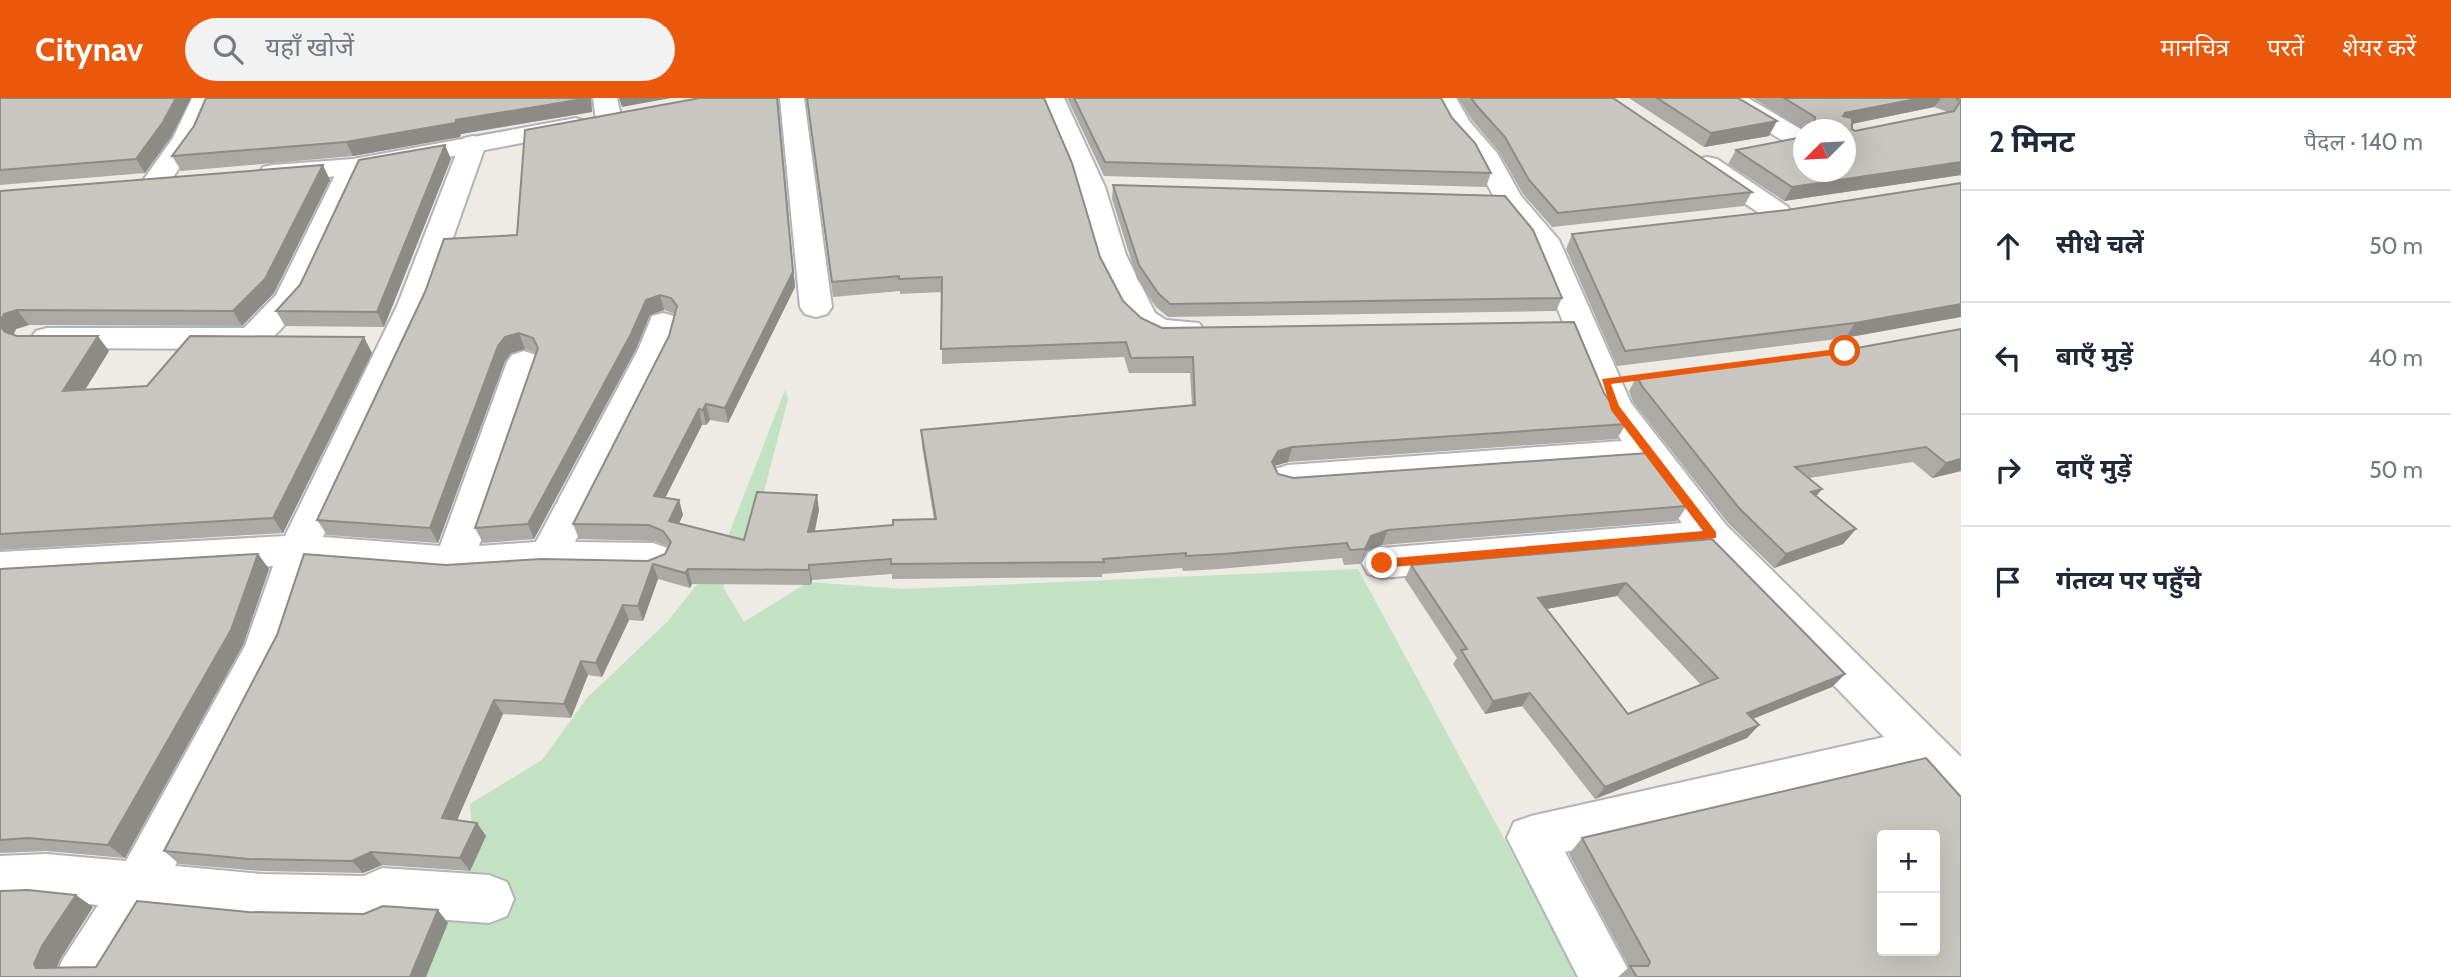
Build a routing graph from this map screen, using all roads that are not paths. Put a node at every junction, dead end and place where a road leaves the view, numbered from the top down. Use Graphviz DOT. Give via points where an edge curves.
graph roads {
  1 [pos="204,98"];
  2 [pos="792,98"];
  3 [pos="1052,98"];
  4 [pos="1444,98"];
  5 [pos="1730,98"];
  6 [pos="616,111"];
  7 [pos="1793,136"];
  8 [pos="1793,143"];
  9 [pos="473,144"];
  10 [pos="353,167"];
  11 [pos="247,176"];
  12 [pos="156,183"];
  13 [pos="1737,218"];
  14 [pos="816,307"];
  15 [pos="663,323"];
  16 [pos="1215,329"];
  17 [pos="29,338"];
  18 [pos="252,339"];
  19 [pos="291,339"];
  20 [pos="524,362"];
  21 [pos="1648,452"];
  22 [pos="1288,478"];
  23 [pos="1712,535"];
  24 [pos="298,550"];
  25 [pos="548,556"];
  26 [pos="653,558"];
  27 [pos="454,562"];
  28 [pos="1382,563"];
  29 [pos="2,570"];
  30 [pos="1924,748"];
  31 [pos="1961,789"];
  32 [pos="0,878"];
  33 [pos="138,888"];
  34 [pos="489,899"];
  35 [pos="81,977"];
  36 [pos="1606,977"];
  1 -- 12 [label="street" via="186,139"];
  2 -- 14 [label="street"];
  3 -- 16 [label="street" via="1105,187 1111,255 1142,319 1160,330"];
  4 -- 21 [label="street" via="1459,126 1484,153 1496,198 1558,239 1565,324 1619,380 1615,407"];
  5 -- 7 [label="street"];
  6 -- 9 [label="street"];
  8 -- 13 [label="street" via="1693,156 1791,211"];
  9 -- 10 [label="street"];
  9 -- 24 [label="street" via="412,306 382,340"];
  10 -- 11 [label="street"];
  10 -- 18 [label="street" via="290,299"];
  15 -- 25 [label="street" via="654,350"];
  17 -- 18 [label="street"];
  18 -- 19 [label="street"];
  20 -- 27 [label="street"];
  21 -- 22 [label="street"];
  21 -- 23 [label="street"];
  23 -- 28 [label="street"];
  23 -- 30 [label="street"];
  24 -- 27 [label="street"];
  24 -- 29 [label="street"];
  24 -- 33 [label="street" via="265,648"];
  25 -- 26 [label="street"];
  25 -- 27 [label="street"];
  30 -- 31 [label="street"];
  30 -- 36 [label="street" via="1531,838"];
  32 -- 33 [label="street" via="46,877"];
  33 -- 34 [label="street" via="262,898 376,900 388,892"];
  33 -- 35 [label="street"];
}
